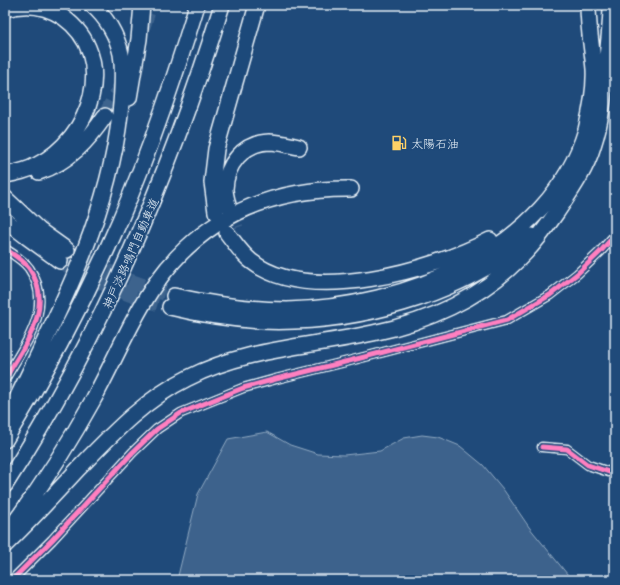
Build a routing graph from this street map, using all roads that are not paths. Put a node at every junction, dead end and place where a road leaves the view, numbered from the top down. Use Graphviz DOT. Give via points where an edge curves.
graph roads {
  1 [pos="92,5"];
  2 [pos="142,5"];
  3 [pos="197,5"];
  4 [pos="222,5"];
  5 [pos="257,5"];
  6 [pos="588,5"];
  7 [pos="611,5"];
  8 [pos="5,9"];
  9 [pos="105,116"];
  10 [pos="299,147"];
  11 [pos="114,157"];
  12 [pos="49,164"];
  13 [pos="5,175"];
  14 [pos="5,179"];
  15 [pos="351,189"];
  16 [pos="5,198"];
  17 [pos="540,209"];
  18 [pos="556,214"];
  19 [pos="5,220"];
  20 [pos="231,231"];
  21 [pos="615,235"];
  22 [pos="5,249"];
  23 [pos="5,379"];
  24 [pos="5,423"];
  25 [pos="5,440"];
  26 [pos="542,447"];
  27 [pos="615,472"];
  28 [pos="5,485"];
  29 [pos="5,536"];
  30 [pos="5,545"];
  31 [pos="12,580"];
  1 -- 11 [label="highway" via="112,30 121,53 122,88"];
  2 -- 11 [label="highway" via="131,86"];
  3 -- 25 [label="highway, 神戸淡路鳴門自動車道" via="157,126 108,247 79,309"];
  4 -- 28 [label="highway, 神戸淡路鳴門自動車道" via="179,135 130,255 71,374"];
  5 -- 10 [label="highway" via="216,149 212,182 222,208 229,172 237,157 246,148 268,142"];
  6 -- 17 [label="highway" via="594,71 590,114 573,162 565,177"];
  7 -- 18 [label="highway" via="604,98 597,134 582,172"];
  8 -- 12 [label="highway" via="35,5 58,13 77,28 90,50 94,77 90,104 76,129"];
  9 -- 12 [label="highway" via="76,151 64,161"];
  11 -- 24 [label="highway" via="102,202 85,248 56,317"];
  12 -- 13 [label="highway"];
  12 -- 14 [label="highway" via="23,177"];
  15 -- 29 [label="highway" via="311,190 272,198 226,219 188,247 156,284 76,429"];
  16 -- 19 [label="highway" via="64,255 27,237"];
  17 -- 18 [label="highway" via="510,236 466,265 445,276 382,296 342,305 287,310 172,302 201,314 260,321 316,319 371,311 424,296 480,271 530,237"];
  17 -- 20 [label="highway" via="506,232 445,260 404,272 338,282 291,279 265,269 241,252"];
  18 -- 30 [label="highway" via="518,261 486,286 446,310 422,320 372,334 281,348 231,360 166,390 122,424"];
  21 -- 31 [label="street" via="578,274 550,295 507,320 243,388 181,413 157,429 133,452"];
  22 -- 23 [label="street" via="29,268 40,299 33,330"];
  26 -- 27 [label="street" via="567,449 588,465"];
}
